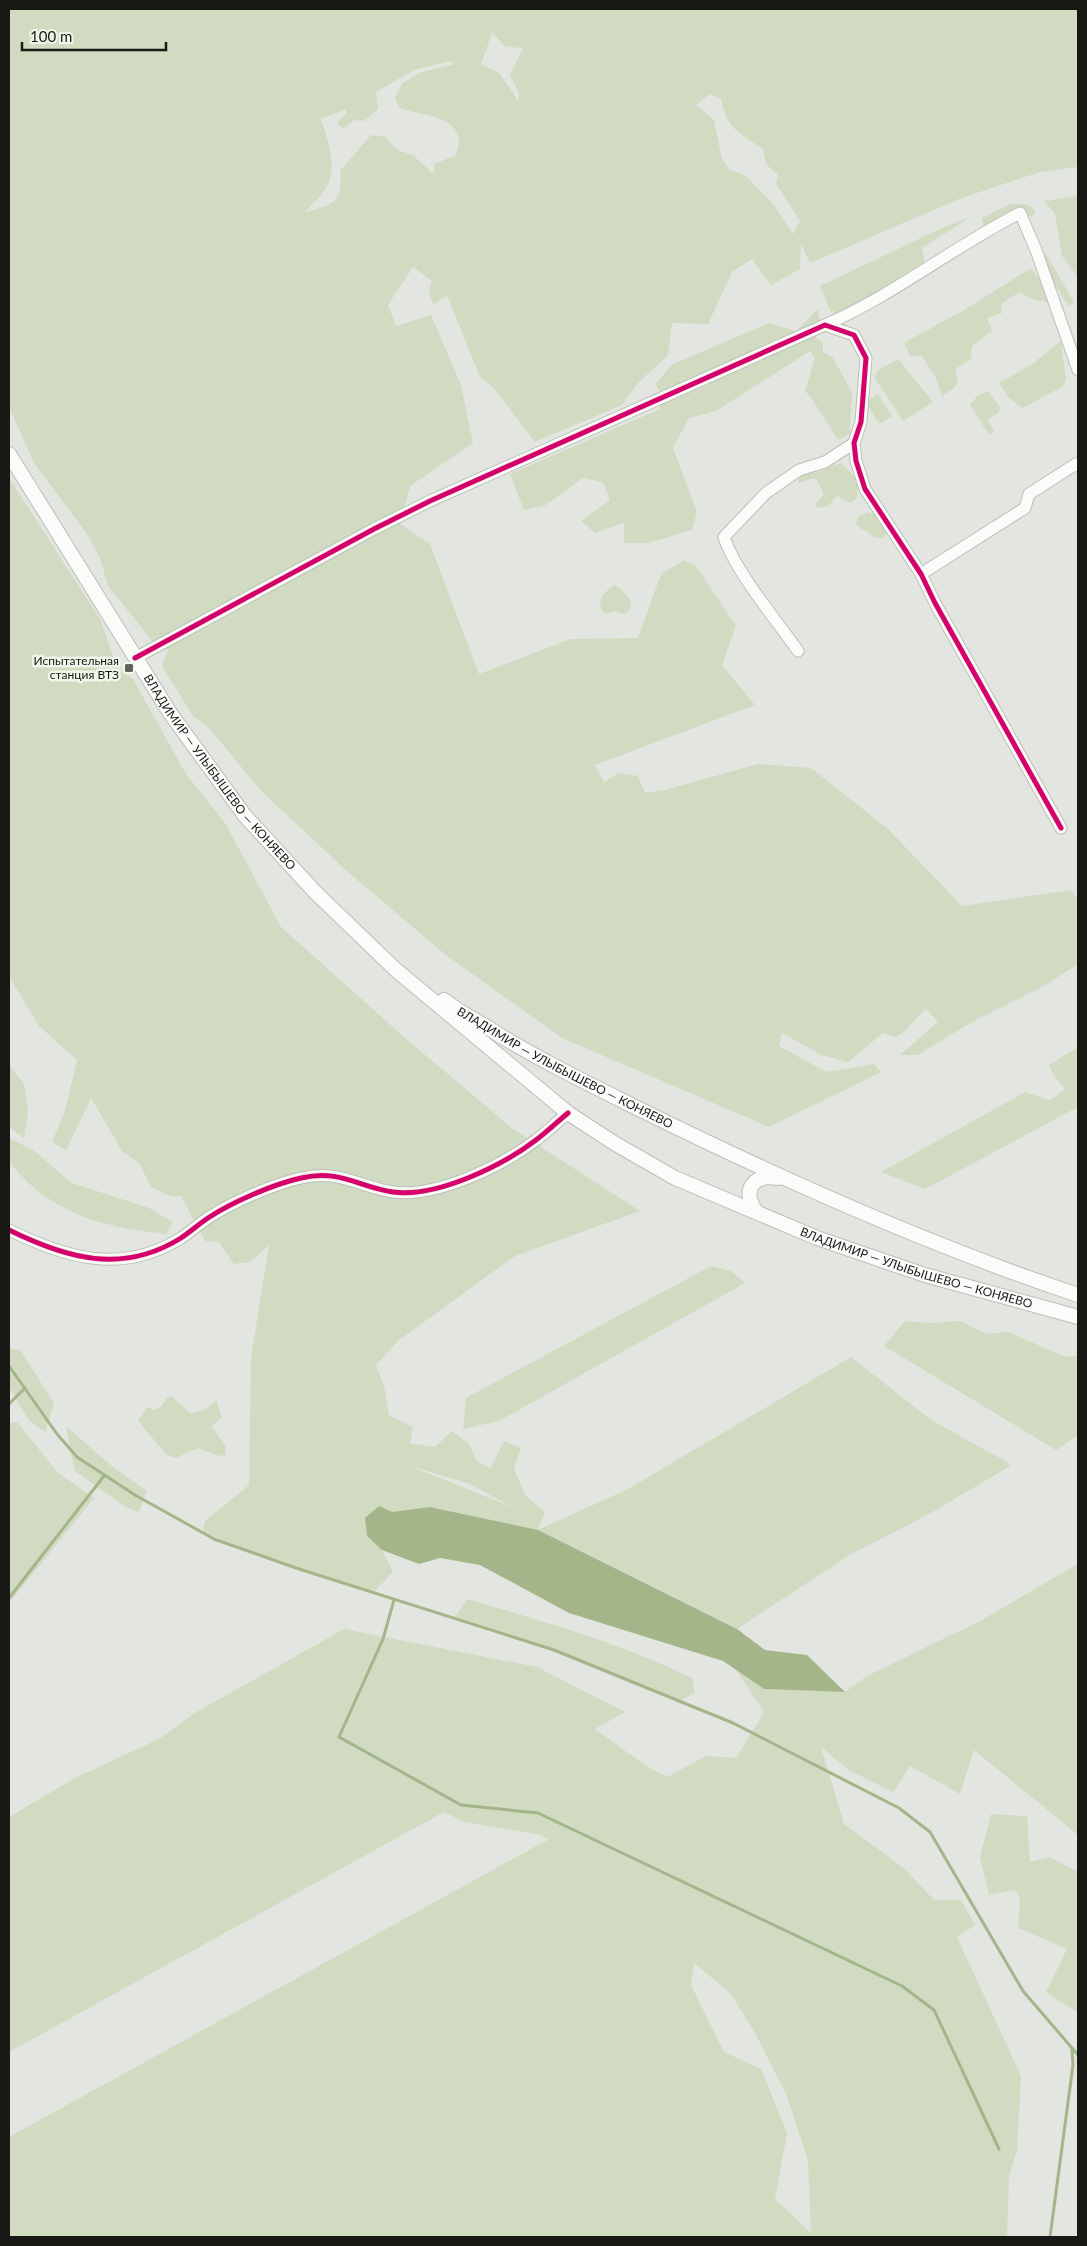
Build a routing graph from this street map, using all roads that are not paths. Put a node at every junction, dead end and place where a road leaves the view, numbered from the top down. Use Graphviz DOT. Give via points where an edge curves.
graph roads {
  1 [pos="825,325"];
  2 [pos="1078,370"];
  3 [pos="854,443"];
  4 [pos="9,454"];
  5 [pos="1078,466"];
  6 [pos="921,574"];
  7 [pos="798,651"];
  8 [pos="135,658"];
  9 [pos="1061,828"];
  10 [pos="357,931"];
  11 [pos="568,1113"];
  12 [pos="788,1180"];
  13 [pos="756,1212"];
  14 [pos="9,1230"];
  15 [pos="1078,1296"];
  16 [pos="1078,1317"];
  1 -- 2 [label="street" via="885,295 967,242 1020,213"];
  1 -- 3 [label="street" via="854,335 866,358 861,422"];
  1 -- 8 [label="street" via="430,501"];
  3 -- 6 [label="street" via="865,489"];
  3 -- 7 [label="street" via="825,462 799,470 773,488 724,537 756,592"];
  4 -- 8 [label="main road, ВЛАДИМИР — УЛЫБЫШЕВО — КОНЯЕВО"];
  5 -- 6 [label="street" via="1076,464 1028,494 1025,508"];
  6 -- 9 [label="street"];
  8 -- 10 [label="main road, ВЛАДИМИР — УЛЫБЫШЕВО — КОНЯЕВО" via="170,713 245,816 277,854"];
  10 -- 11 [label="main road, ВЛАДИМИР — УЛЫБЫШЕВО — КОНЯЕВО" via="396,970"];
  10 -- 12 [label="main road, ВЛАДИМИР — УЛЫБЫШЕВО — КОНЯЕВО" via="449,1004 523,1050"];
  11 -- 13 [label="main road, ВЛАДИМИР — УЛЫБЫШЕВО — КОНЯЕВО" via="675,1178"];
  11 -- 14 [label="street" via="535,1141 494,1166 438,1188 412,1194 391,1192 349,1178 324,1174 300,1178 239,1200 180,1239 152,1252 126,1258 95,1260 66,1254"];
  12 -- 13 [label="main road, ВЛАДИМИР — УЛЫБЫШЕВО — КОНЯЕВО" via="766,1176 756,1180 749,1191 750,1203"];
  12 -- 15 [label="main road, ВЛАДИМИР — УЛЫБЫШЕВО — КОНЯЕВО" via="929,1240"];
  13 -- 16 [label="main road, ВЛАДИМИР — УЛЫБЫШЕВО — КОНЯЕВО" via="817,1238 925,1274"];
}
